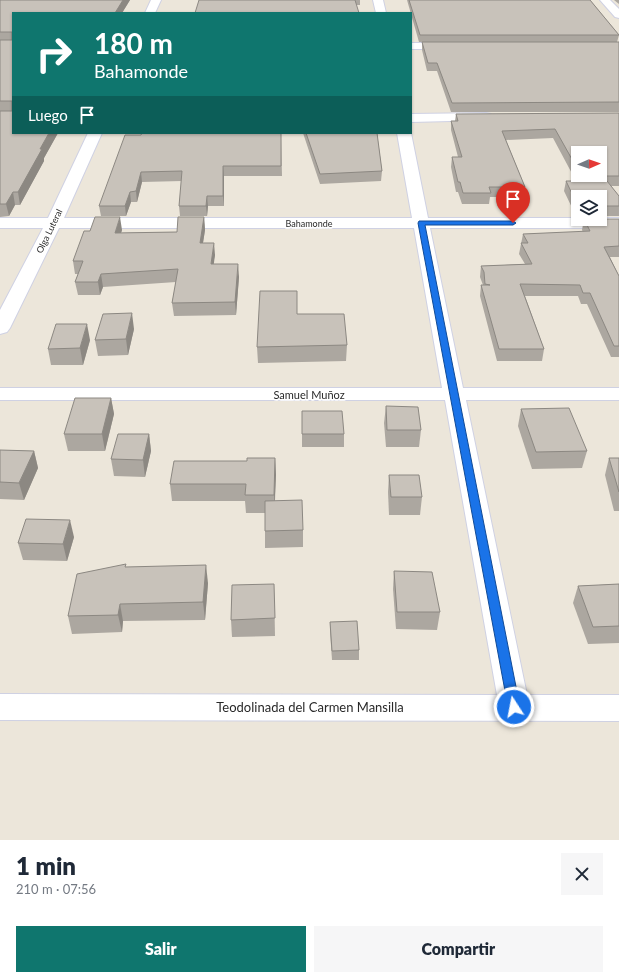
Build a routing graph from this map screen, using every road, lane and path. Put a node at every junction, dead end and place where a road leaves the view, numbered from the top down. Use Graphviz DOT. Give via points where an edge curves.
graph roads {
  1 [pos="156,0"];
  2 [pos="378,0"];
  3 [pos="605,0"];
  4 [pos="150,12"];
  5 [pos="381,12"];
  6 [pos="619,15"];
  7 [pos="412,46"];
  8 [pos="465,46"];
  9 [pos="496,117"];
  10 [pos="412,118"];
  11 [pos="95,134"];
  12 [pos="404,134"];
  13 [pos="0,223"];
  14 [pos="421,223"];
  15 [pos="619,223"];
  16 [pos="53,224"];
  17 [pos="0,328"];
  18 [pos="454,393"];
  19 [pos="0,394"];
  20 [pos="619,394"];
  21 [pos="0,707"];
  22 [pos="514,707"];
  23 [pos="619,708"];
  1 -- 4 [label="street"];
  2 -- 5 [label="street"];
  3 -- 6 [label="street"];
  7 -- 8 [label="street"];
  9 -- 10 [label="street"];
  11 -- 16 [label="street, Olga Luteral"];
  12 -- 14 [label="street"];
  13 -- 16 [label="street, Bahamonde"];
  14 -- 15 [label="street, Bahamonde"];
  14 -- 16 [label="street, Bahamonde"];
  14 -- 18 [label="street"];
  16 -- 17 [label="street, Olga Luteral"];
  18 -- 19 [label="street, Samuel Muñoz"];
  18 -- 20 [label="street, Samuel Muñoz"];
  18 -- 22 [label="street"];
  21 -- 22 [label="street, Teodolinada del Carmen Mansilla"];
  22 -- 23 [label="street, Teodolinada del Carmen Mansilla"];
}
